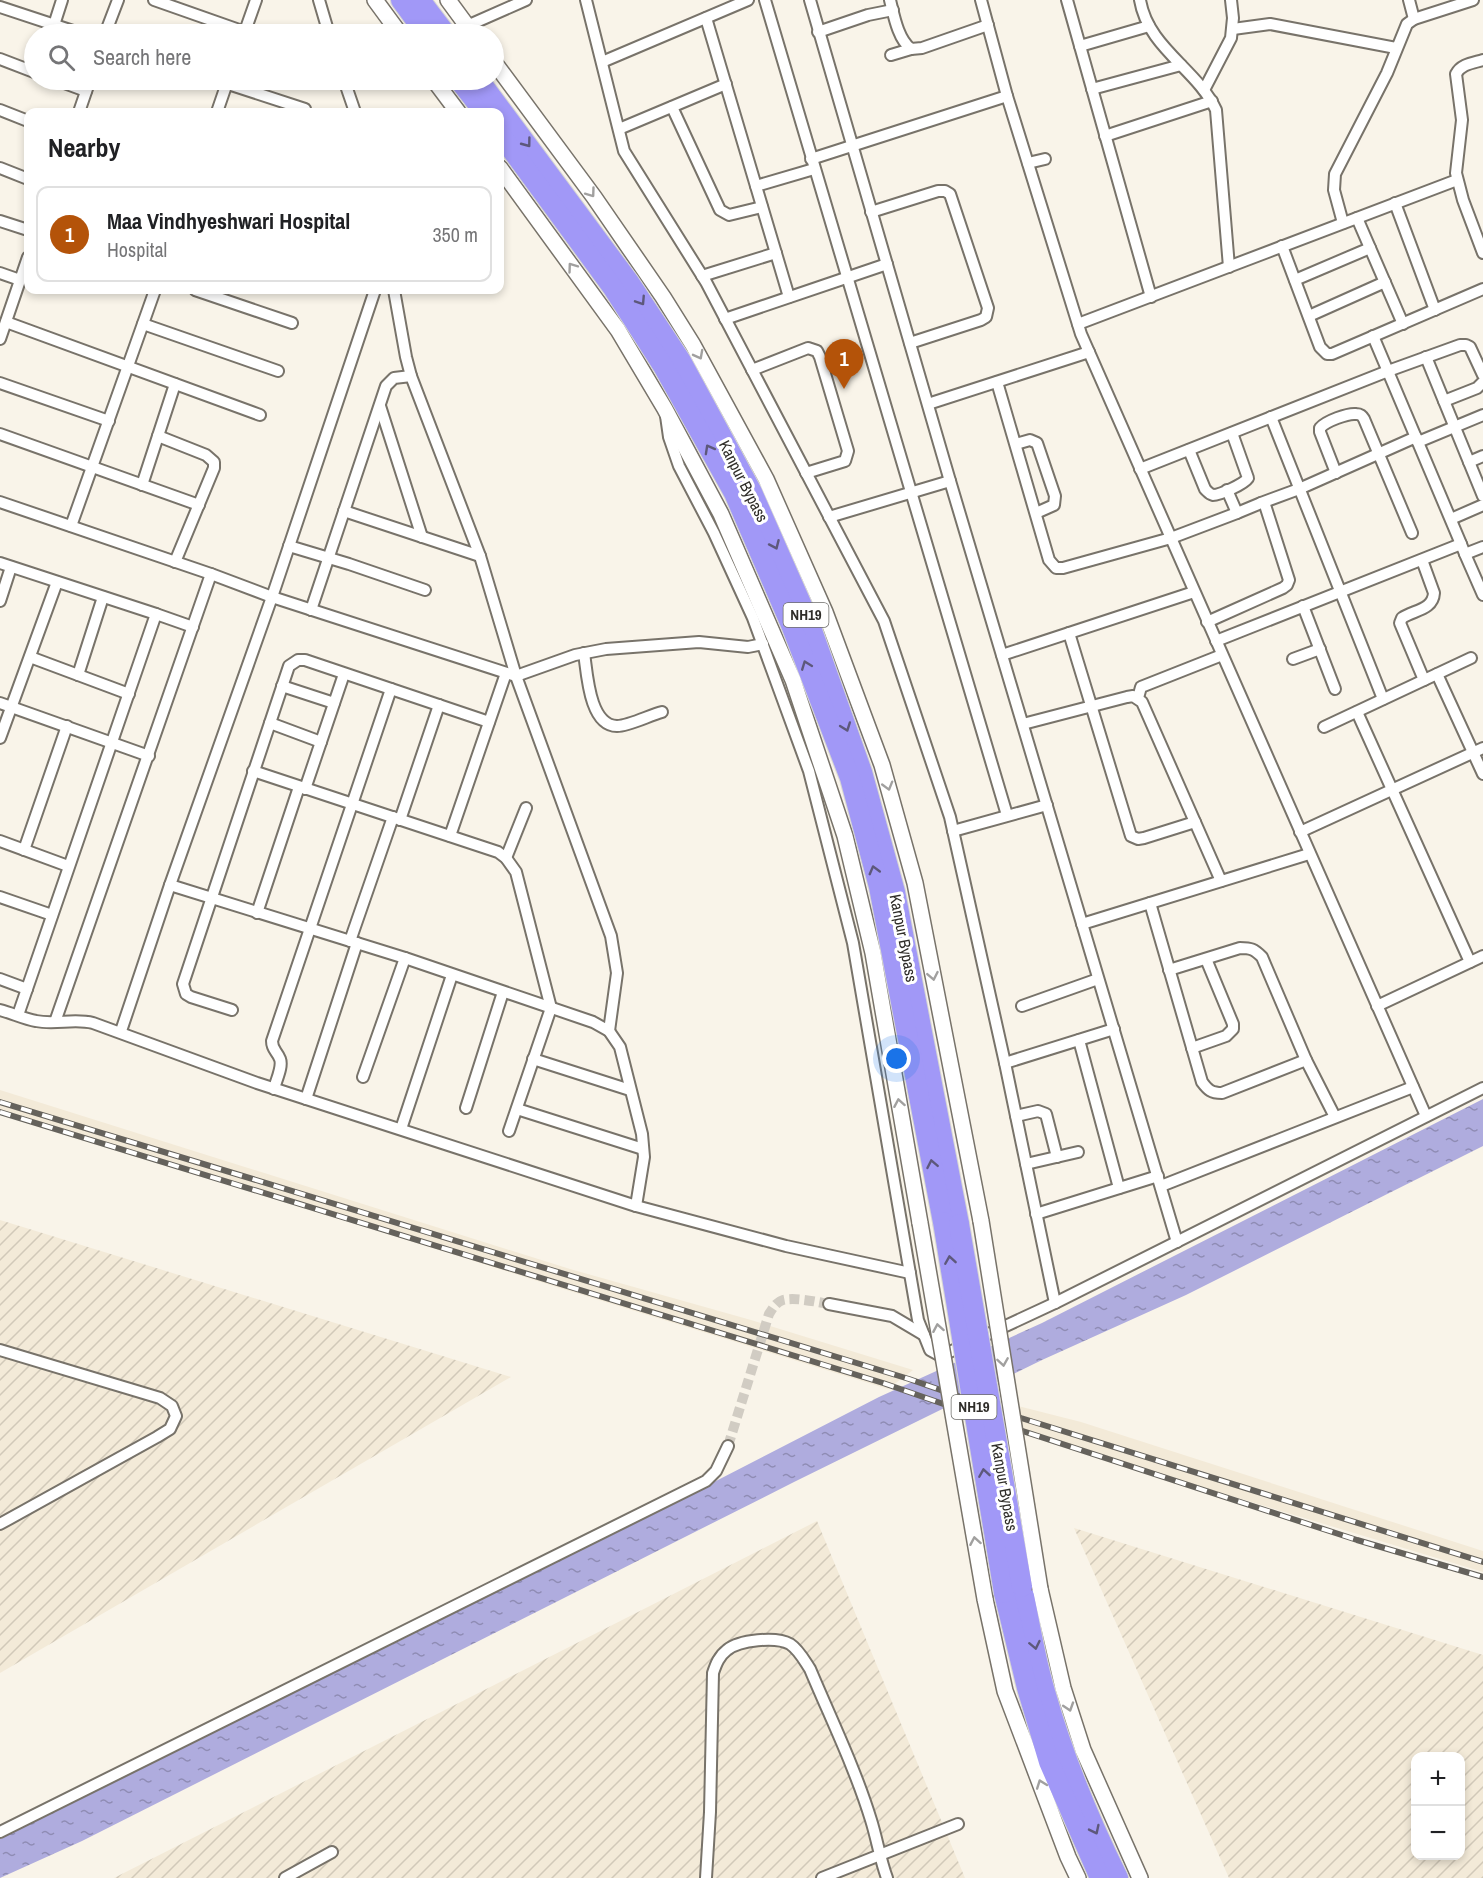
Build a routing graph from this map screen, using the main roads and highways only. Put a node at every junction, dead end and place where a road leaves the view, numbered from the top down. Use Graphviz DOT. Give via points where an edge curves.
graph roads {
  1 [pos="375,0"];
  2 [pos="401,0"];
  3 [pos="420,0"];
  4 [pos="448,0"];
  5 [pos="393,24"];
  6 [pos="419,24"];
  7 [pos="438,24"];
  8 [pos="466,24"];
  9 [pos="504,76"];
  10 [pos="442,90"];
  11 [pos="467,90"];
  12 [pos="486,90"];
  13 [pos="455,108"];
  14 [pos="481,108"];
  15 [pos="500,108"];
  16 [pos="504,114"];
  17 [pos="504,139"];
  18 [pos="504,173"];
  19 [pos="1013,1592"];
  20 [pos="1078,1878"];
  21 [pos="1100,1878"];
  22 [pos="1118,1878"];
  23 [pos="1140,1878"];
  1 -- 5 [label="main road"];
  2 -- 6 [label="highway"];
  3 -- 7 [label="highway"];
  4 -- 8 [label="main road"];
  9 -- 19 [label="main road, one-way, bridge" via="594,197 693,345 774,498 825,612 882,765 915,883 981,1221"];
  10 -- 13 [label="main road"];
  11 -- 14 [label="highway"];
  12 -- 15 [label="highway, Kanpur Bypass / NH19, one-way, bridge"];
  16 -- 19 [label="highway, Kanpur Bypass / NH19, one-way, bridge" via="629,282 681,361 752,492 808,619 862,772 895,892 959,1224"];
  19 -- 17 [label="highway, Kanpur Bypass / NH19, one-way, bridge" via="879,887 850,778 791,625 734,493 663,366 613,288"];
  19 -- 18 [label="main road, one-way, bridge" via="873,952 845,836 793,680 721,514 665,409 618,330"];
  20 -- 19 [label="main road, one-way" via="1005,1691"];
  19 -- 21 [label="highway, Kanpur Bypass / NH19" via="1027,1688 1049,1762"];
  19 -- 22 [label="highway, Kanpur Bypass / NH19, one-way" via="1066,1759"];
  19 -- 23 [label="main road, one-way" via="1063,1688 1083,1750"];
}
